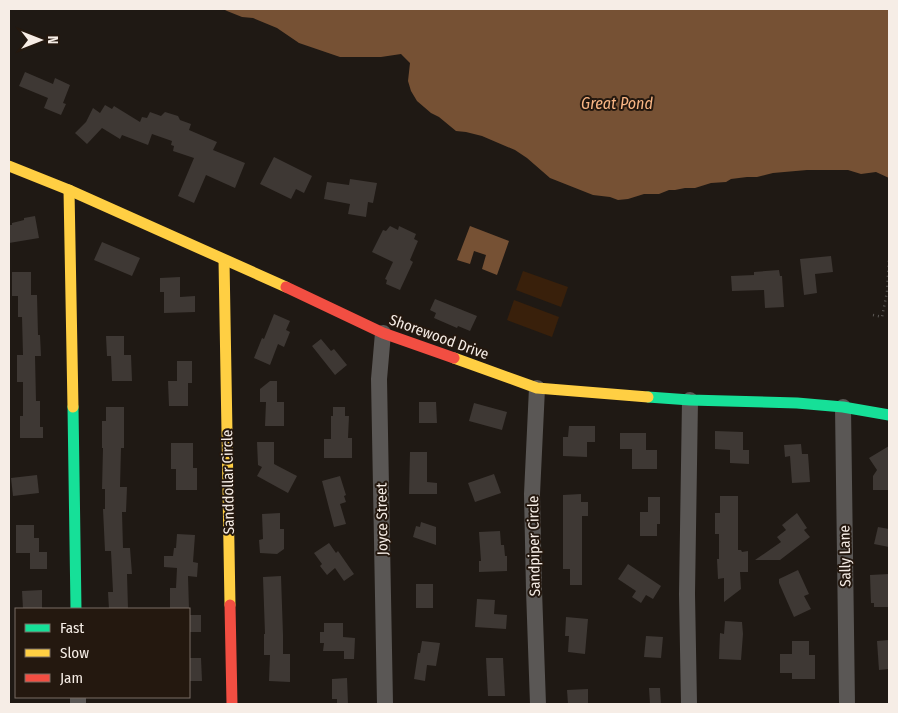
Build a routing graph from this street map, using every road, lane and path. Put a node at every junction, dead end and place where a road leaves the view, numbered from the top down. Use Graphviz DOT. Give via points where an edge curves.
graph roads {
  1 [pos="9,166"];
  2 [pos="69,190"];
  3 [pos="889,258"];
  4 [pos="224,260"];
  5 [pos="873,315"];
  6 [pos="383,333"];
  7 [pos="537,388"];
  8 [pos="690,400"];
  9 [pos="843,407"];
  10 [pos="889,416"];
  11 [pos="76,608"];
  12 [pos="232,704"];
  13 [pos="385,704"];
  14 [pos="538,704"];
  15 [pos="689,704"];
  16 [pos="847,704"];
  1 -- 2 [label="street, Shorewood Drive"];
  2 -- 4 [label="street, Shorewood Drive"];
  2 -- 11 [label="street"];
  3 -- 5 [label="path" via="882,317"];
  4 -- 6 [label="street, Shorewood Drive"];
  4 -- 12 [label="street, Sanddollar Circle"];
  6 -- 7 [label="street, Shorewood Drive"];
  6 -- 13 [label="street, Joyce Street" via="379,379"];
  7 -- 8 [label="street, Shorewood Drive"];
  7 -- 14 [label="street, Sandpiper Circle" via="532,494"];
  8 -- 9 [label="street, Shorewood Drive"];
  8 -- 15 [label="street"];
  9 -- 10 [label="street, Shorewood Drive"];
  9 -- 16 [label="street, Sally Lane"];
}
